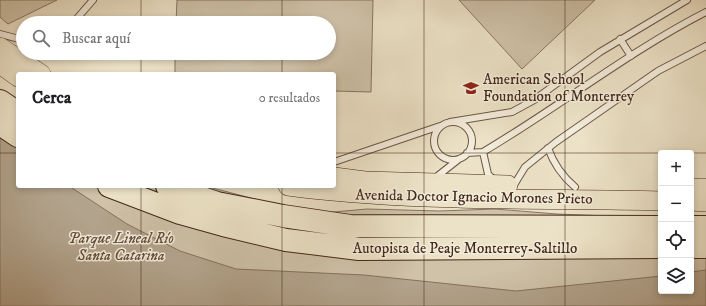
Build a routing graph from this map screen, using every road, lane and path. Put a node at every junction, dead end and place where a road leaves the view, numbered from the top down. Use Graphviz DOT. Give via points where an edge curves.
graph roads {
  1 [pos="93,0"];
  2 [pos="687,0"];
  3 [pos="706,12"];
  4 [pos="79,16"];
  5 [pos="0,34"];
  6 [pos="16,38"];
  7 [pos="620,39"];
  8 [pos="0,46"];
  9 [pos="706,46"];
  10 [pos="631,56"];
  11 [pos="16,57"];
  12 [pos="21,60"];
  13 [pos="0,64"];
  14 [pos="39,72"];
  15 [pos="16,76"];
  16 [pos="0,101"];
  17 [pos="16,112"];
  18 [pos="450,122"];
  19 [pos="0,124"];
  20 [pos="440,126"];
  21 [pos="16,135"];
  22 [pos="548,148"];
  23 [pos="467,152"];
  24 [pos="483,152"];
  25 [pos="461,157"];
  26 [pos="336,161"];
  27 [pos="336,177"];
  28 [pos="428,183"];
  29 [pos="510,185"];
  30 [pos="575,187"];
  31 [pos="114,188"];
  32 [pos="172,188"];
  33 [pos="302,188"];
  34 [pos="658,188"];
  35 [pos="694,188"];
  36 [pos="706,188"];
  37 [pos="658,201"];
  38 [pos="694,201"];
  39 [pos="706,202"];
  40 [pos="706,226"];
  41 [pos="658,227"];
  42 [pos="694,227"];
  43 [pos="658,247"];
  44 [pos="694,247"];
  45 [pos="706,247"];
  1 -- 4 [label="lane"];
  2 -- 7 [label="lane"];
  3 -- 10 [label="lane" via="672,29"];
  5 -- 6 [label="lane"];
  7 -- 10 [label="lane"];
  7 -- 18 [label="lane" via="534,100 512,112"];
  8 -- 11 [label="main road"];
  9 -- 22 [label="lane" via="658,71"];
  10 -- 24 [label="lane"];
  12 -- 14 [label="main road"];
  13 -- 15 [label="main road"];
  16 -- 17 [label="highway"];
  18 -- 20 [label="lane"];
  18 -- 23 [label="lane" via="464,126 469,132 471,139"];
  19 -- 21 [label="highway"];
  20 -- 25 [label="lane" via="434,138 437,151 448,159"];
  20 -- 26 [label="lane"];
  22 -- 29 [label="lane" via="525,167"];
  22 -- 30 [label="lane" via="552,161 564,178"];
  23 -- 24 [label="lane"];
  23 -- 25 [label="lane"];
  24 -- 29 [label="lane" via="488,174 493,180"];
  25 -- 28 [label="lane"];
  27 -- 28 [label="main road, Avenida Doctor Ignacio Morones Prieto"];
  28 -- 29 [label="main road, Avenida Doctor Ignacio Morones Prieto"];
  29 -- 30 [label="main road, Avenida Doctor Ignacio Morones Prieto"];
  30 -- 34 [label="main road, Avenida Doctor Ignacio Morones Prieto"];
  31 -- 43 [label="highway, Autopista de Peaje Monterrey-Saltillo" via="180,213 223,225 286,240 359,249"];
  32 -- 41 [label="highway, Autopista de Peaje Monterrey-Saltillo" via="217,203 350,226"];
  33 -- 37 [label="main road, Avenida Doctor Ignacio Morones Prieto" via="346,194 395,196"];
  35 -- 36 [label="main road"];
  38 -- 39 [label="main road"];
  40 -- 42 [label="highway"];
  44 -- 45 [label="highway"];
}
